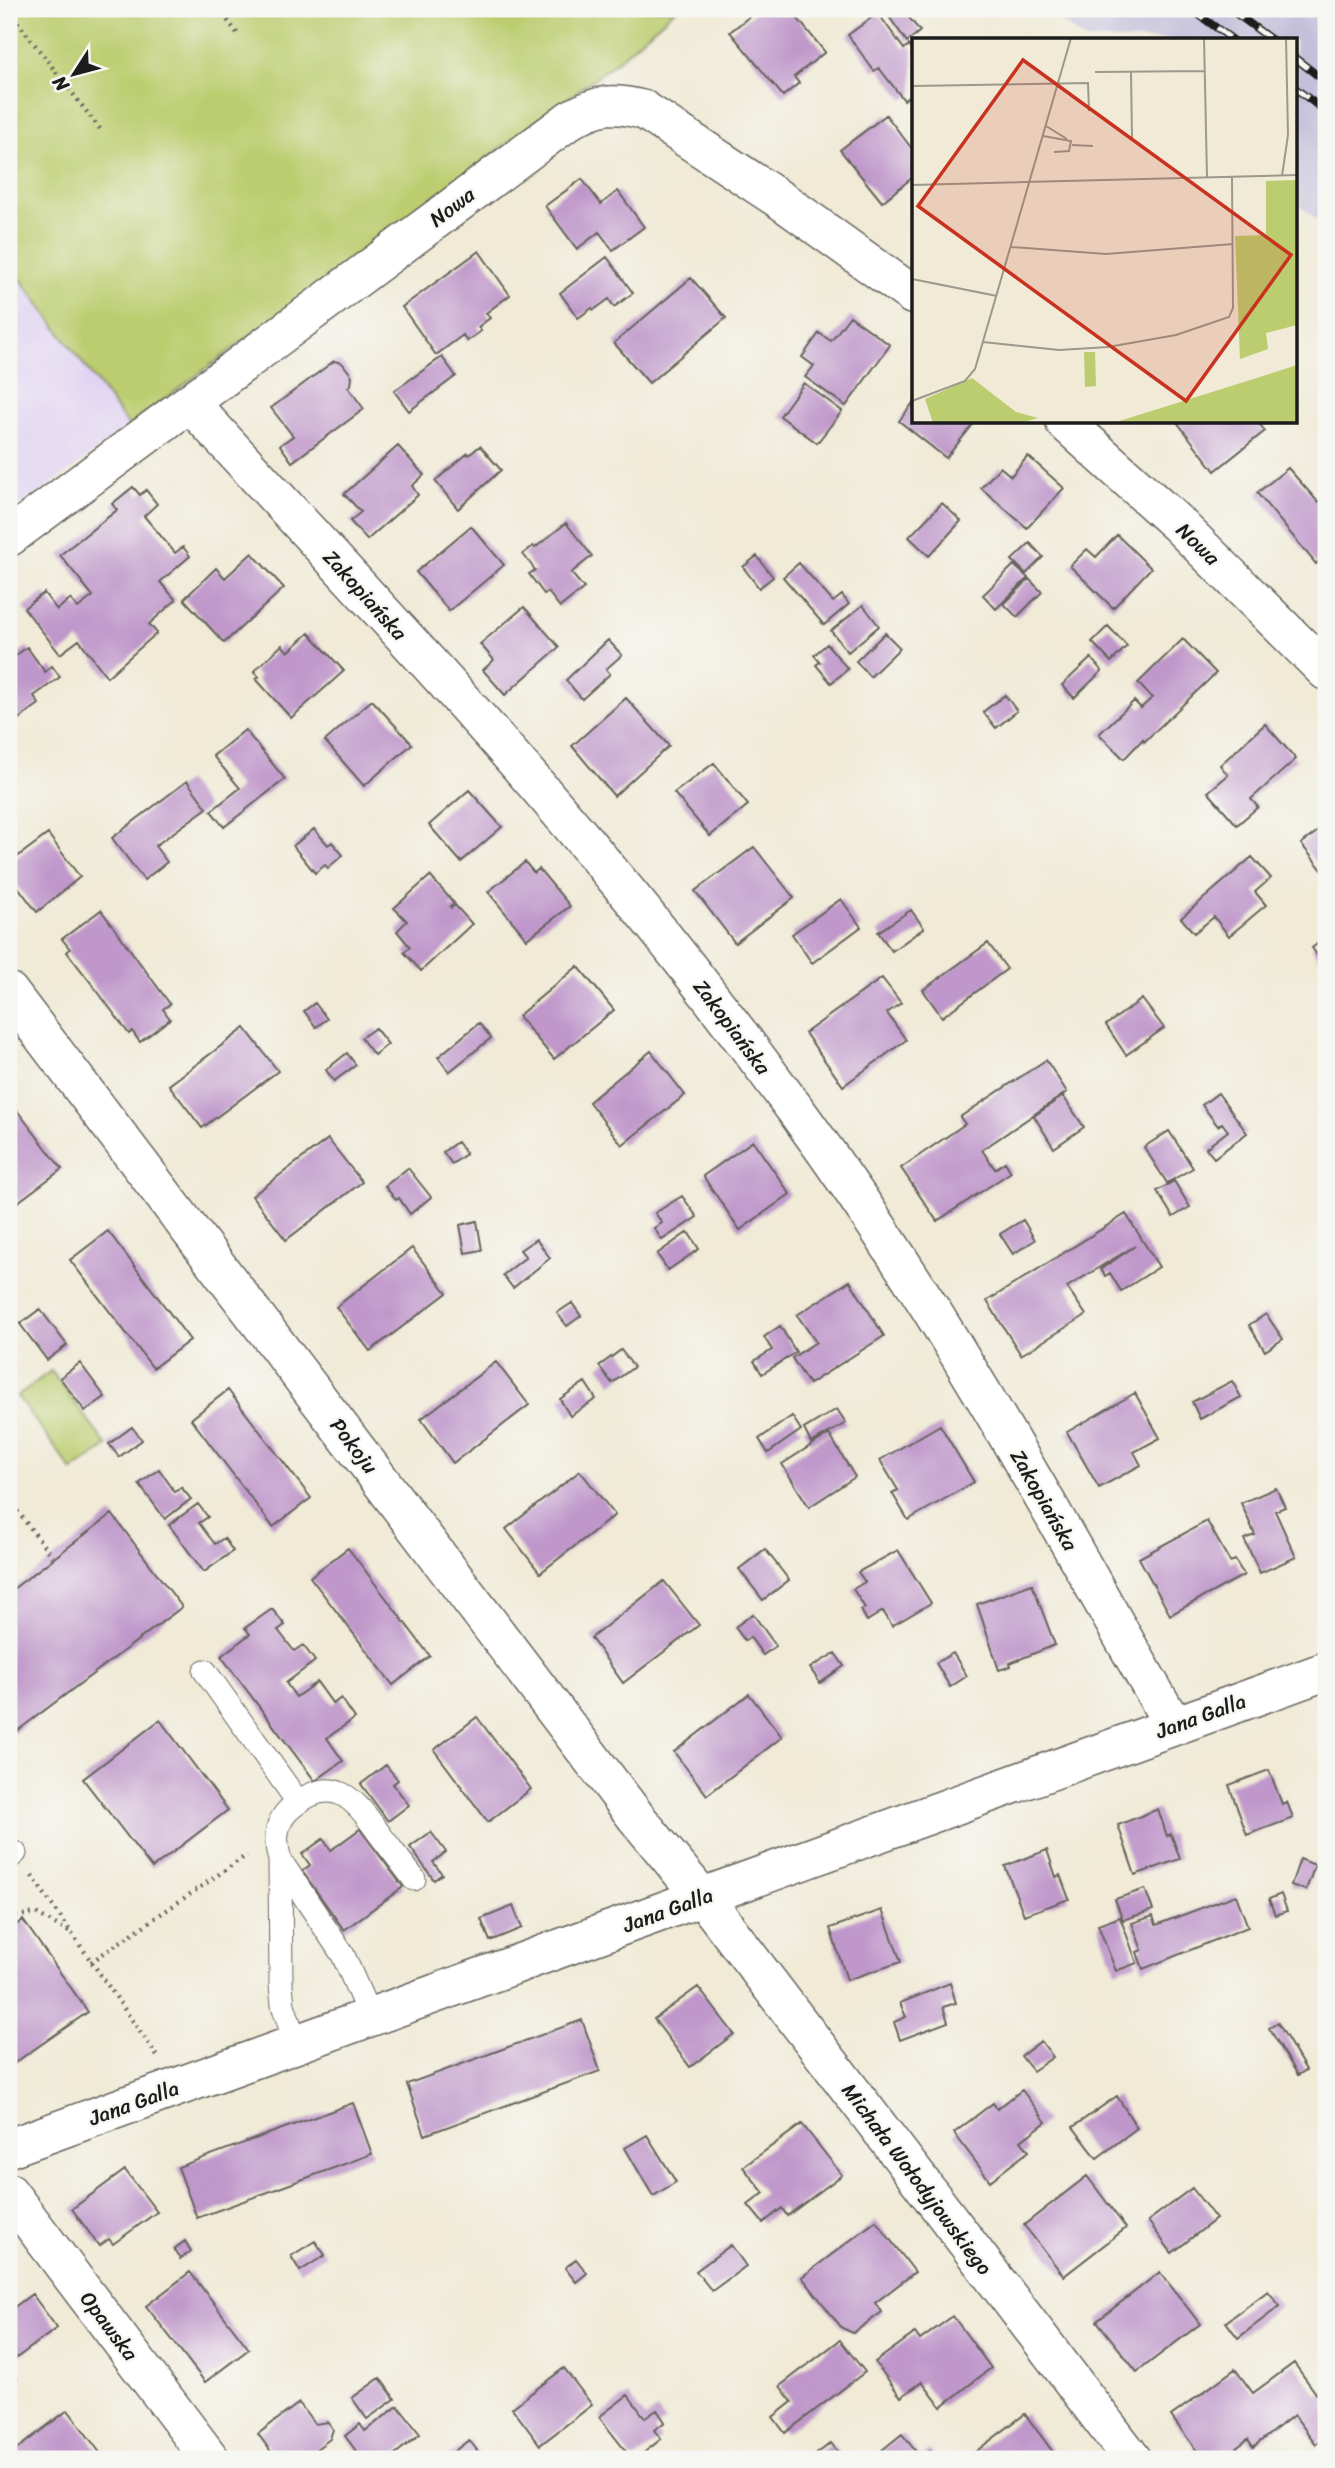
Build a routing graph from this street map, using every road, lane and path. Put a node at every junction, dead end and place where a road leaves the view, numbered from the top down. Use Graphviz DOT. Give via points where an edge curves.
graph roads {
  1 [pos="21,9"];
  2 [pos="219,9"];
  3 [pos="10,15"];
  4 [pos="237,33"];
  5 [pos="100,128"];
  6 [pos="912,294"];
  7 [pos="190,403"];
  8 [pos="1067,424"];
  9 [pos="9,537"];
  10 [pos="1326,671"];
  11 [pos="9,992"];
  12 [pos="9,1500"];
  13 [pos="53,1558"];
  14 [pos="205,1671"];
  15 [pos="1326,1671"];
  16 [pos="1174,1726"];
  17 [pos="298,1802"];
  18 [pos="254,1850"];
  19 [pos="12,1856"];
  20 [pos="280,1860"];
  21 [pos="414,1879"];
  22 [pos="703,1897"];
  23 [pos="9,1917"];
  24 [pos="72,1934"];
  25 [pos="92,1962"];
  26 [pos="370,2017"];
  27 [pos="296,2044"];
  28 [pos="163,2065"];
  29 [pos="9,2148"];
  30 [pos="9,2193"];
  31 [pos="209,2459"];
  32 [pos="1132,2459"];
  1 -- 3 [label="path"];
  2 -- 4 [label="path"];
  3 -- 5 [label="path"];
  6 -- 7 [label="street, Nowa" via="645,110 618,103 593,107 560,126"];
  7 -- 9 [label="street, Nowa"];
  7 -- 16 [label="street, Zakopiańska" via="617,880 802,1118 955,1348"];
  8 -- 10 [label="street, Nowa" via="1178,524"];
  11 -- 22 [label="street, Pokoju" via="636,1817"];
  12 -- 13 [label="path"];
  14 -- 17 [label="lane"];
  15 -- 16 [label="street, Jana Galla"];
  16 -- 22 [label="street, Jana Galla"];
  17 -- 20 [label="lane" via="277,1828"];
  17 -- 21 [label="lane" via="313,1793 344,1794 358,1804"];
  18 -- 25 [label="path"];
  19 -- 24 [label="path"];
  20 -- 26 [label="lane" via="343,1955"];
  20 -- 27 [label="lane" via="281,1984"];
  22 -- 26 [label="street, Jana Galla"];
  22 -- 32 [label="street, Michała Wołodyjowskiego"];
  23 -- 24 [label="path" via="36,1913"];
  24 -- 25 [label="path"];
  25 -- 28 [label="path"];
  26 -- 27 [label="street, Jana Galla"];
  27 -- 29 [label="street, Jana Galla"];
  30 -- 31 [label="street, Opawska"];
}
